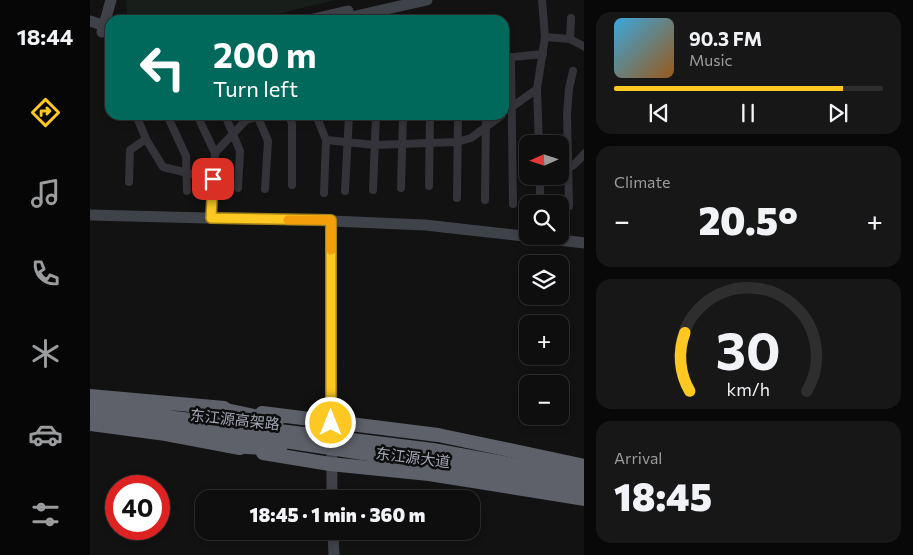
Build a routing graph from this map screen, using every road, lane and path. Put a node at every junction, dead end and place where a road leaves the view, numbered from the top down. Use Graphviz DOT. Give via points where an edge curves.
graph roads {
  1 [pos="110,0"];
  2 [pos="396,0"];
  3 [pos="426,0"];
  4 [pos="542,0"];
  5 [pos="108,15"];
  6 [pos="331,15"];
  7 [pos="360,15"];
  8 [pos="571,18"];
  9 [pos="90,21"];
  10 [pos="90,29"];
  11 [pos="105,29"];
  12 [pos="105,30"];
  13 [pos="545,37"];
  14 [pos="570,38"];
  15 [pos="584,48"];
  16 [pos="543,54"];
  17 [pos="509,58"];
  18 [pos="573,71"];
  19 [pos="509,82"];
  20 [pos="537,89"];
  21 [pos="511,107"];
  22 [pos="138,120"];
  23 [pos="169,120"];
  24 [pos="199,120"];
  25 [pos="228,120"];
  26 [pos="246,120"];
  27 [pos="261,120"];
  28 [pos="291,120"];
  29 [pos="318,120"];
  30 [pos="349,120"];
  31 [pos="376,120"];
  32 [pos="403,120"];
  33 [pos="430,120"];
  34 [pos="458,120"];
  35 [pos="486,120"];
  36 [pos="496,120"];
  37 [pos="486,129"];
  38 [pos="234,133"];
  39 [pos="539,135"];
  40 [pos="566,135"];
  41 [pos="146,139"];
  42 [pos="326,140"];
  43 [pos="457,142"];
  44 [pos="348,143"];
  45 [pos="430,143"];
  46 [pos="375,146"];
  47 [pos="402,146"];
  48 [pos="215,153"];
  49 [pos="584,153"];
  50 [pos="569,168"];
  51 [pos="188,172"];
  52 [pos="213,179"];
  53 [pos="129,182"];
  54 [pos="292,185"];
  55 [pos="429,186"];
  56 [pos="238,188"];
  57 [pos="401,188"];
  58 [pos="187,190"];
  59 [pos="265,190"];
  60 [pos="373,190"];
  61 [pos="345,191"];
  62 [pos="324,193"];
  63 [pos="457,198"];
  64 [pos="485,200"];
  65 [pos="514,204"];
  66 [pos="90,216"];
  67 [pos="211,218"];
  68 [pos="331,220"];
  69 [pos="584,243"];
  70 [pos="90,396"];
  71 [pos="90,403"];
  72 [pos="212,407"];
  73 [pos="90,414"];
  74 [pos="331,423"];
  75 [pos="90,424"];
  76 [pos="229,446"];
  77 [pos="330,464"];
  78 [pos="584,466"];
  79 [pos="520,468"];
  80 [pos="509,478"];
  81 [pos="584,478"];
  82 [pos="584,489"];
  83 [pos="331,490"];
  84 [pos="584,499"];
  85 [pos="333,540"];
  86 [pos="334,555"];
  1 -- 5 [label="street"];
  2 -- 6 [label="street"];
  3 -- 7 [label="street"];
  4 -- 13 [label="street"];
  8 -- 14 [label="street"];
  9 -- 11 [label="street"];
  10 -- 12 [label="street"];
  13 -- 14 [label="street"];
  13 -- 16 [label="street"];
  14 -- 15 [label="street"];
  16 -- 17 [label="street"];
  16 -- 20 [label="street"];
  18 -- 40 [label="street"];
  19 -- 21 [label="street"];
  20 -- 21 [label="street"];
  20 -- 39 [label="street"];
  21 -- 65 [label="street"];
  22 -- 41 [label="street"];
  23 -- 51 [label="street" via="186,156"];
  24 -- 48 [label="street"];
  25 -- 38 [label="street"];
  26 -- 38 [label="street"];
  27 -- 59 [label="street" via="268,141"];
  28 -- 54 [label="street"];
  29 -- 42 [label="street"];
  30 -- 44 [label="street"];
  31 -- 46 [label="street"];
  32 -- 47 [label="street"];
  33 -- 45 [label="street"];
  34 -- 43 [label="street"];
  35 -- 37 [label="street"];
  36 -- 37 [label="street"];
  37 -- 43 [label="street"];
  37 -- 64 [label="street"];
  38 -- 48 [label="street"];
  38 -- 56 [label="street" via="240,151"];
  41 -- 51 [label="street" via="163,167"];
  41 -- 53 [label="street" via="130,150"];
  42 -- 44 [label="street"];
  42 -- 62 [label="street"];
  43 -- 45 [label="street"];
  43 -- 63 [label="street"];
  44 -- 46 [label="street"];
  44 -- 61 [label="street"];
  45 -- 47 [label="street"];
  45 -- 55 [label="street"];
  46 -- 47 [label="street"];
  46 -- 60 [label="street"];
  47 -- 57 [label="street"];
  48 -- 52 [label="street"];
  49 -- 50 [label="street"];
  51 -- 52 [label="street"];
  51 -- 58 [label="street"];
  52 -- 67 [label="street"];
  66 -- 67 [label="street"];
  67 -- 68 [label="street"];
  68 -- 69 [label="street" via="425,225"];
  68 -- 74 [label="street"];
  70 -- 72 [label="highway, 东江源大道"];
  71 -- 79 [label="highway, 东江源高架路, bridge" via="175,418 432,450"];
  72 -- 74 [label="highway, 东江源大道"];
  72 -- 79 [label="highway, bridge" via="263,418 474,450"];
  73 -- 80 [label="highway, 东江源高架路, bridge" via="172,429 265,438"];
  74 -- 77 [label="street"];
  74 -- 78 [label="highway, 东江源大道" via="438,435"];
  75 -- 76 [label="highway, 东江源大道"];
  76 -- 77 [label="highway, 东江源大道"];
  76 -- 80 [label="highway, bridge" via="279,448 462,475"];
  77 -- 83 [label="street"];
  77 -- 84 [label="highway, 东江源大道" via="429,474"];
  79 -- 81 [label="highway, 东江源高架路, bridge"];
  80 -- 82 [label="highway, 东江源高架路, bridge"];
  85 -- 86 [label="street"];
}
